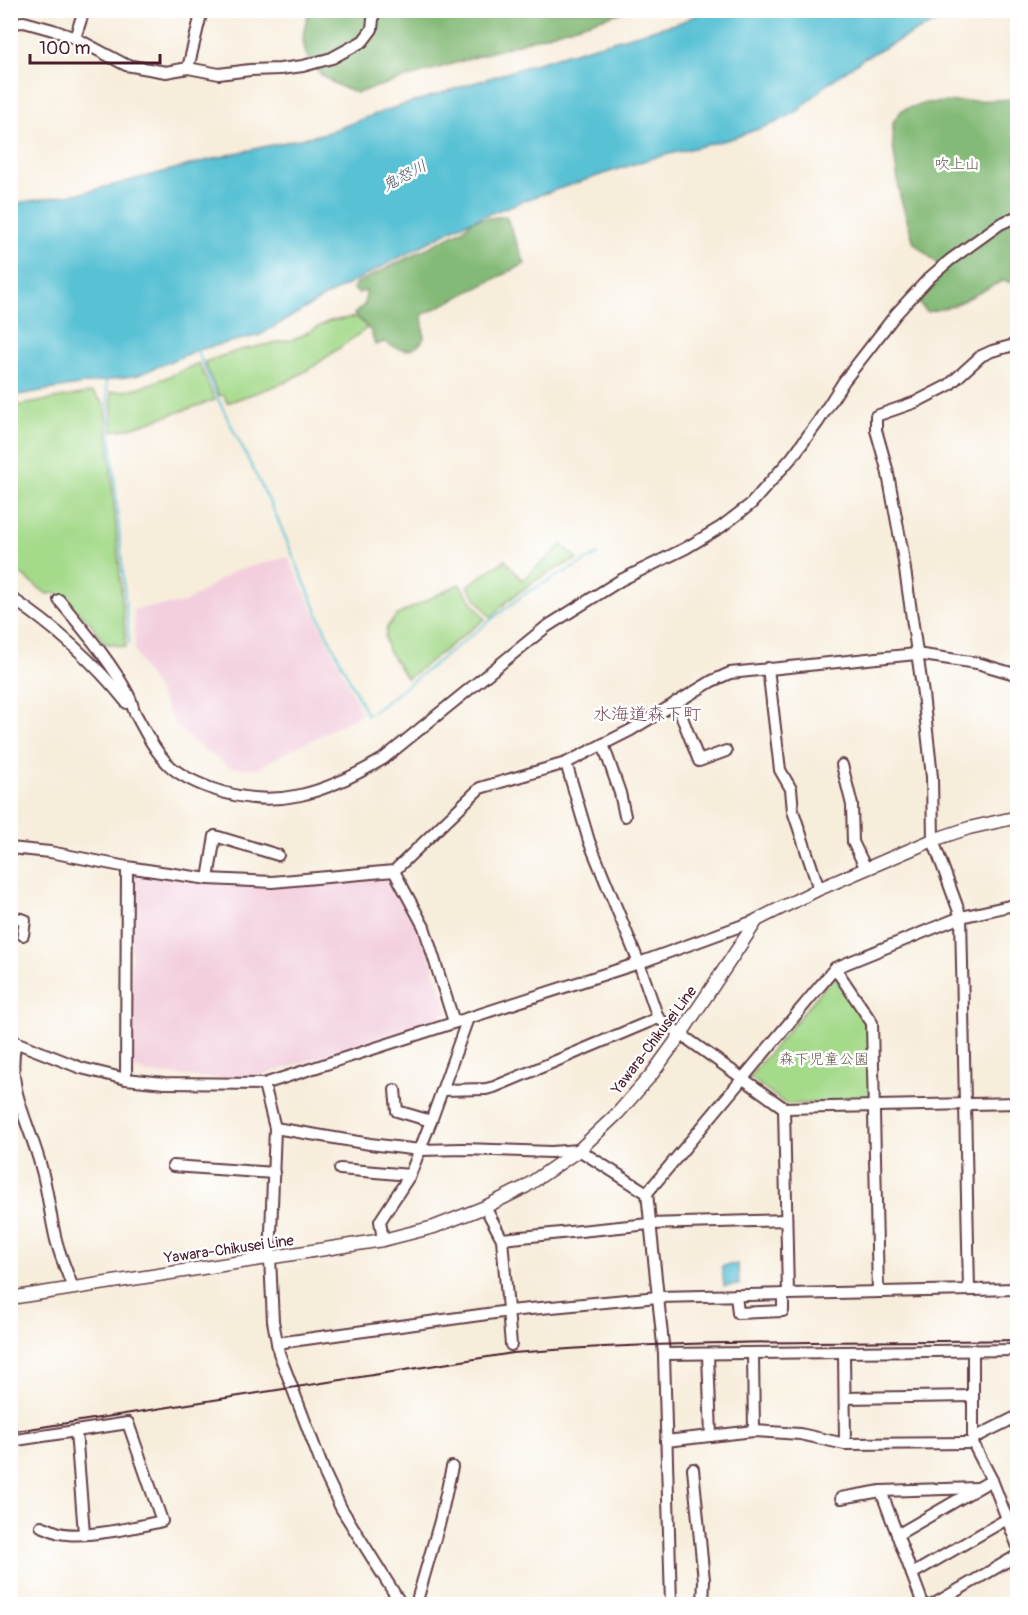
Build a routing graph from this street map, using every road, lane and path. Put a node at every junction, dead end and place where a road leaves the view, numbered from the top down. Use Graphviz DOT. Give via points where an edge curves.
graph roads {
  1 [pos="84,10"];
  2 [pos="202,10"];
  3 [pos="374,10"];
  4 [pos="10,23"];
  5 [pos="75,38"];
  6 [pos="188,68"];
  7 [pos="1017,216"];
  8 [pos="1017,344"];
  9 [pos="10,597"];
  10 [pos="59,600"];
  11 [pos="916,654"];
  12 [pos="768,668"];
  13 [pos="1017,675"];
  14 [pos="676,702"];
  15 [pos="134,711"];
  16 [pos="603,744"];
  17 [pos="726,751"];
  18 [pos="566,763"];
  19 [pos="842,765"];
  20 [pos="625,816"];
  21 [pos="1017,818"];
  22 [pos="933,840"];
  23 [pos="10,848"];
  24 [pos="278,855"];
  25 [pos="127,867"];
  26 [pos="866,868"];
  27 [pos="394,871"];
  28 [pos="208,879"];
  29 [pos="819,889"];
  30 [pos="1017,904"];
  31 [pos="10,916"];
  32 [pos="961,918"];
  33 [pos="757,920"];
  34 [pos="23,935"];
  35 [pos="639,963"];
  36 [pos="836,968"];
  37 [pos="468,1018"];
  38 [pos="658,1018"];
  39 [pos="454,1022"];
  40 [pos="681,1034"];
  41 [pos="14,1041"];
  42 [pos="126,1079"];
  43 [pos="743,1080"];
  44 [pos="264,1084"];
  45 [pos="395,1090"];
  46 [pos="443,1090"];
  47 [pos="1017,1103"];
  48 [pos="966,1105"];
  49 [pos="874,1107"];
  50 [pos="784,1108"];
  51 [pos="431,1122"];
  52 [pos="275,1128"];
  53 [pos="420,1150"];
  54 [pos="579,1150"];
  55 [pos="173,1166"];
  56 [pos="339,1169"];
  57 [pos="274,1173"];
  58 [pos="410,1175"];
  59 [pos="647,1193"];
  60 [pos="485,1207"];
  61 [pos="786,1220"];
  62 [pos="649,1224"];
  63 [pos="502,1239"];
  64 [pos="383,1240"];
  65 [pos="270,1258"];
  66 [pos="73,1288"];
  67 [pos="1017,1289"];
  68 [pos="969,1290"];
  69 [pos="878,1292"];
  70 [pos="786,1294"];
  71 [pos="736,1295"];
  72 [pos="658,1297"];
  73 [pos="10,1298"];
  74 [pos="509,1311"];
  75 [pos="277,1344"];
  76 [pos="511,1344"];
  77 [pos="973,1350"];
  78 [pos="844,1352"];
  79 [pos="753,1353"];
  80 [pos="1016,1353"];
  81 [pos="664,1354"];
  82 [pos="708,1354"];
  83 [pos="973,1396"];
  84 [pos="845,1398"];
  85 [pos="1017,1416"];
  86 [pos="76,1431"];
  87 [pos="754,1431"];
  88 [pos="711,1436"];
  89 [pos="10,1441"];
  90 [pos="666,1441"];
  91 [pos="974,1441"];
  92 [pos="845,1444"];
  93 [pos="452,1467"];
  94 [pos="693,1469"];
  95 [pos="992,1480"];
  96 [pos="976,1488"];
  97 [pos="881,1491"];
  98 [pos="841,1498"];
  99 [pos="1007,1519"];
  100 [pos="41,1526"];
  101 [pos="84,1533"];
  102 [pos="897,1535"];
  103 [pos="1017,1546"];
  104 [pos="1017,1555"];
  105 [pos="912,1574"];
  106 [pos="401,1605"];
  107 [pos="416,1605"];
  108 [pos="671,1605"];
  109 [pos="703,1605"];
  110 [pos="924,1605"];
  111 [pos="934,1605"];
  1 -- 5 [label="street"];
  2 -- 6 [label="street"];
  3 -- 6 [label="street" via="372,29 363,41 332,58 303,66 219,74"];
  4 -- 5 [label="street" via="24,22"];
  5 -- 6 [label="street" via="126,65 166,72"];
  7 -- 15 [label="street" via="1000,224 929,278 896,314 844,381 819,422 751,504 721,527 621,580 546,627 383,759 357,774 312,793 274,800 219,792 195,783 166,762"];
  8 -- 11 [label="street" via="981,356 949,385 924,398 876,416 902,549"];
  9 -- 15 [label="street" via="69,641"];
  10 -- 15 [label="street" via="122,683"];
  11 -- 12 [label="street"];
  11 -- 13 [label="street" via="977,663"];
  11 -- 22 [label="street" via="930,752"];
  12 -- 14 [label="street" via="730,673"];
  12 -- 29 [label="street" via="780,770 791,789 794,811"];
  14 -- 16 [label="street"];
  14 -- 17 [label="street" via="699,761"];
  16 -- 18 [label="street"];
  16 -- 20 [label="street"];
  18 -- 27 [label="street" via="480,788"];
  18 -- 35 [label="street" via="589,841"];
  19 -- 26 [label="street" via="852,805 853,842"];
  21 -- 22 [label="main road, Yawara-Chikusei Line"];
  22 -- 26 [label="main road, Yawara-Chikusei Line"];
  22 -- 32 [label="street"];
  23 -- 25 [label="street"];
  24 -- 28 [label="street" via="215,836"];
  25 -- 28 [label="street"];
  25 -- 42 [label="street"];
  26 -- 29 [label="main road, Yawara-Chikusei Line"];
  27 -- 28 [label="street" via="272,882"];
  27 -- 39 [label="street" via="424,927"];
  29 -- 33 [label="main road, Yawara-Chikusei Line"];
  30 -- 32 [label="street"];
  31 -- 34 [label="street" via="25,920"];
  32 -- 36 [label="street"];
  32 -- 48 [label="street"];
  33 -- 35 [label="street"];
  33 -- 40 [label="main road, Yawara-Chikusei Line"];
  35 -- 37 [label="street"];
  35 -- 38 [label="street"];
  36 -- 43 [label="street"];
  36 -- 49 [label="street" via="872,1023"];
  37 -- 39 [label="street"];
  37 -- 46 [label="street"];
  38 -- 40 [label="street"];
  38 -- 46 [label="street" via="494,1087"];
  39 -- 44 [label="street"];
  40 -- 43 [label="street"];
  40 -- 54 [label="main road, Yawara-Chikusei Line" via="635,1093"];
  41 -- 42 [label="street" via="81,1068"];
  41 -- 66 [label="street" via="12,1070 17,1096 32,1133 56,1242"];
  42 -- 44 [label="street"];
  43 -- 50 [label="street"];
  43 -- 59 [label="street"];
  44 -- 52 [label="street"];
  45 -- 51 [label="street" via="397,1111"];
  46 -- 51 [label="street"];
  47 -- 48 [label="street"];
  48 -- 49 [label="street"];
  48 -- 68 [label="street"];
  49 -- 50 [label="street"];
  49 -- 69 [label="street"];
  50 -- 61 [label="street"];
  51 -- 53 [label="street"];
  52 -- 53 [label="street"];
  52 -- 57 [label="street"];
  53 -- 54 [label="street"];
  53 -- 58 [label="street"];
  54 -- 59 [label="street"];
  54 -- 60 [label="main road, Yawara-Chikusei Line" via="525,1187"];
  55 -- 57 [label="street"];
  56 -- 58 [label="street"];
  57 -- 65 [label="street"];
  58 -- 64 [label="street" via="380,1221"];
  59 -- 62 [label="street"];
  60 -- 63 [label="street"];
  60 -- 64 [label="main road, Yawara-Chikusei Line" via="434,1227"];
  61 -- 62 [label="street"];
  61 -- 70 [label="street"];
  62 -- 63 [label="street"];
  62 -- 72 [label="street"];
  63 -- 74 [label="street"];
  64 -- 65 [label="main road, Yawara-Chikusei Line"];
  65 -- 66 [label="main road, Yawara-Chikusei Line"];
  65 -- 75 [label="street"];
  66 -- 73 [label="main road, Yawara-Chikusei Line"];
  67 -- 68 [label="street"];
  68 -- 69 [label="street"];
  69 -- 70 [label="street"];
  70 -- 71 [label="street"];
  70 -- 71 [label="street" via="783,1311 738,1313"];
  71 -- 72 [label="street"];
  72 -- 74 [label="street"];
  72 -- 81 [label="street"];
  74 -- 75 [label="street"];
  74 -- 76 [label="street"];
  75 -- 106 [label="street" via="333,1491"];
  77 -- 78 [label="street"];
  77 -- 80 [label="street"];
  77 -- 83 [label="street"];
  78 -- 79 [label="street"];
  78 -- 84 [label="street"];
  79 -- 82 [label="street"];
  79 -- 87 [label="street"];
  81 -- 82 [label="street"];
  81 -- 90 [label="street"];
  82 -- 88 [label="street"];
  83 -- 84 [label="street"];
  83 -- 91 [label="street"];
  84 -- 92 [label="street"];
  85 -- 91 [label="street"];
  86 -- 89 [label="street"];
  86 -- 101 [label="street"];
  86 -- 101 [label="street" via="128,1423 162,1521 125,1530"];
  87 -- 88 [label="street"];
  87 -- 92 [label="street" via="800,1434"];
  88 -- 90 [label="street"];
  90 -- 108 [label="street"];
  91 -- 92 [label="street"];
  91 -- 95 [label="street"];
  93 -- 107 [label="street"];
  94 -- 109 [label="street"];
  95 -- 96 [label="street"];
  95 -- 99 [label="street"];
  96 -- 97 [label="street"];
  96 -- 102 [label="street"];
  97 -- 98 [label="street"];
  97 -- 102 [label="street"];
  99 -- 103 [label="street"];
  99 -- 105 [label="street"];
  100 -- 101 [label="street" via="60,1533"];
  102 -- 105 [label="street"];
  104 -- 111 [label="street"];
  105 -- 110 [label="street"];
}
